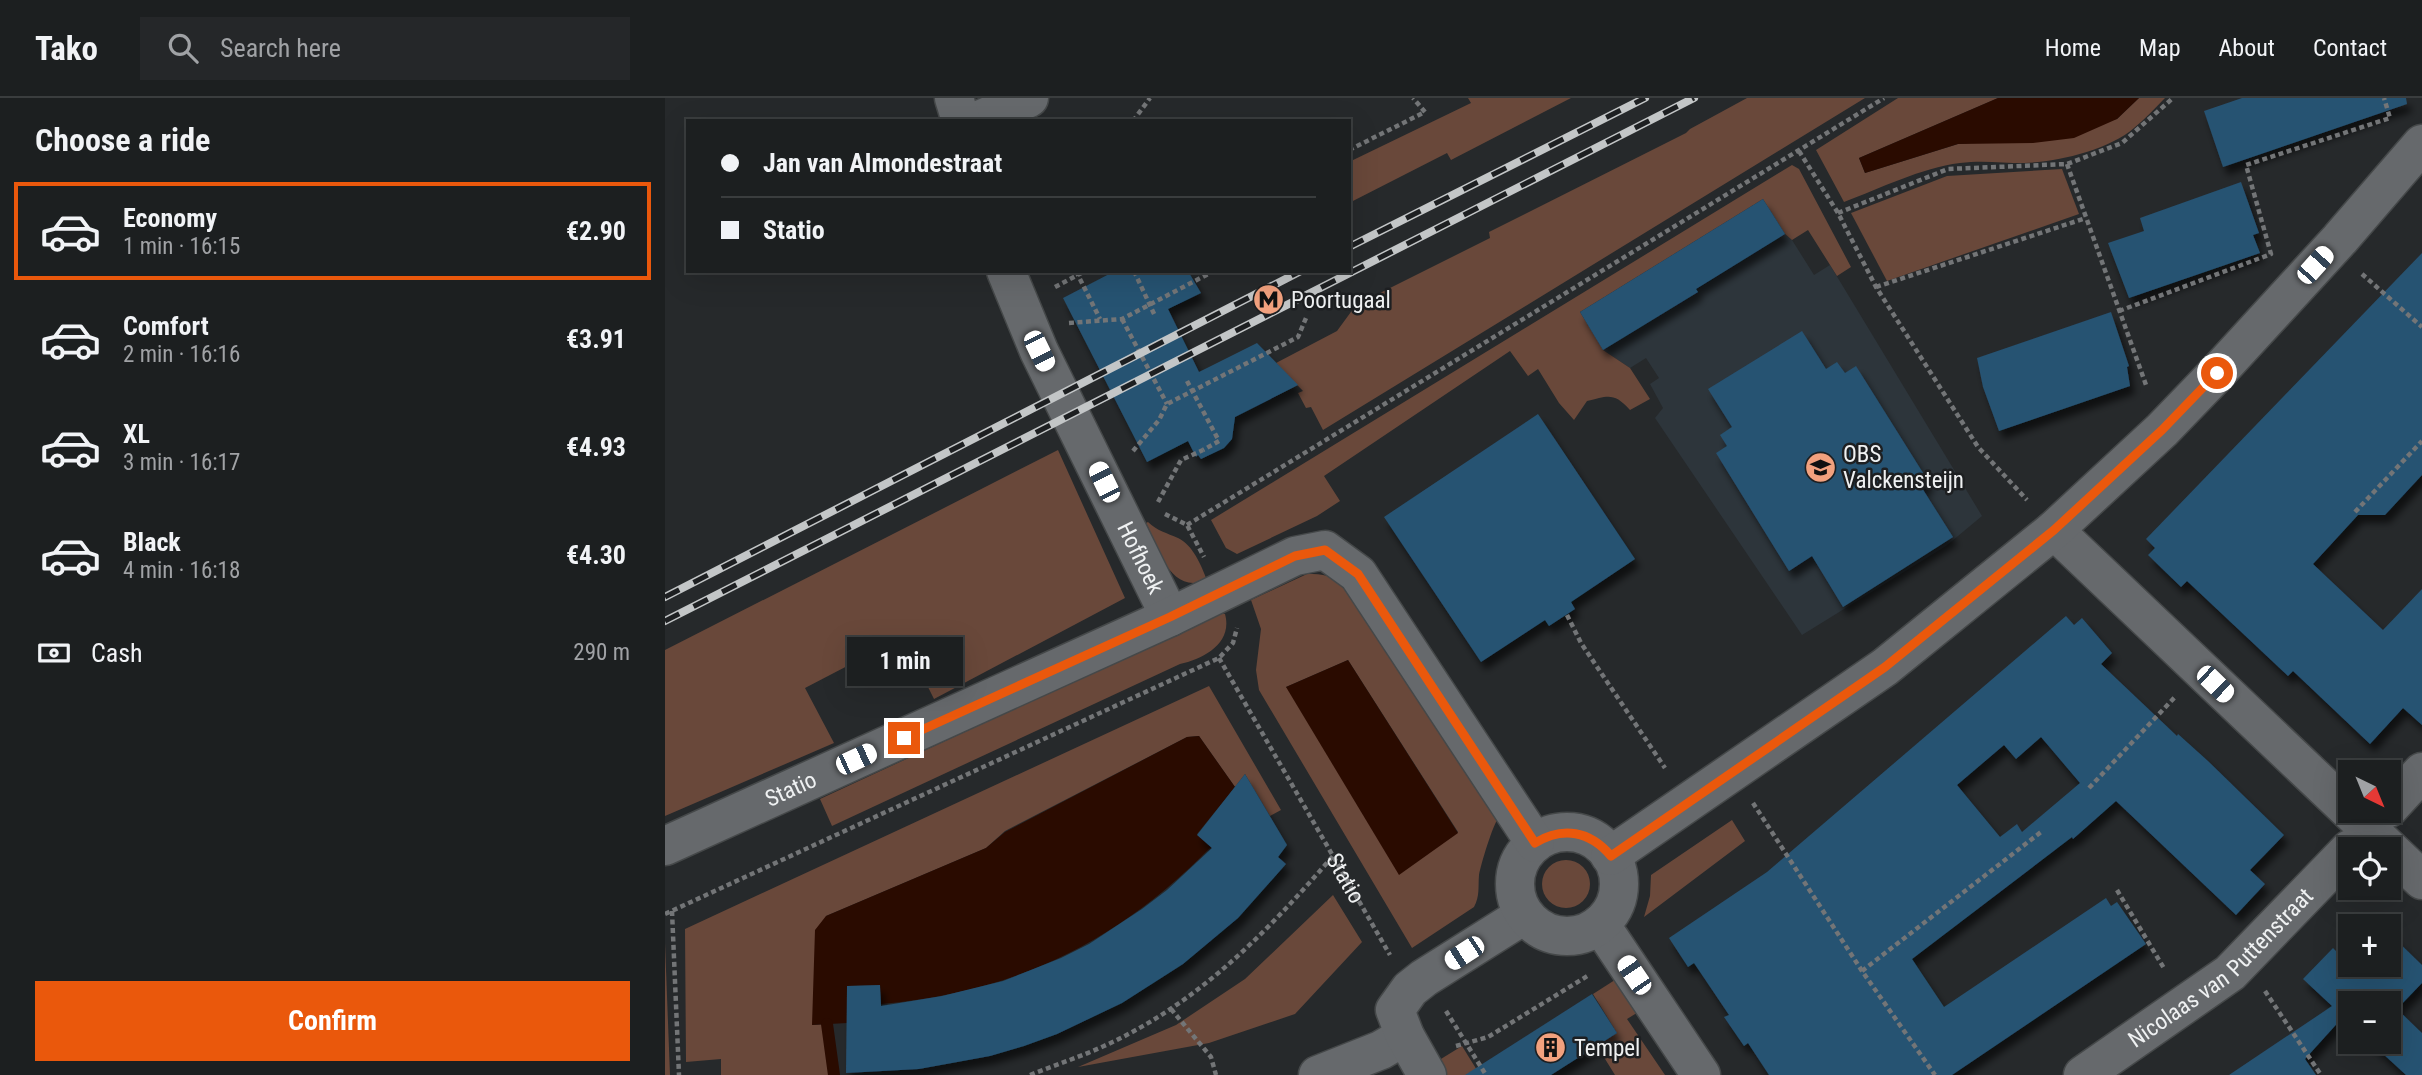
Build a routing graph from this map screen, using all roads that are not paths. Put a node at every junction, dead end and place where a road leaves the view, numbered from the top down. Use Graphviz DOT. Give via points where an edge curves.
graph roads {
  1 [pos="954,98"];
  2 [pos="1029,98"];
  3 [pos="960,119"];
  4 [pos="982,119"];
  5 [pos="2422,144"];
  6 [pos="1007,273"];
  7 [pos="2054,530"];
  8 [pos="1170,617"];
  9 [pos="2422,772"];
  10 [pos="2369,829"];
  11 [pos="1535,843"];
  12 [pos="665,846"];
  13 [pos="1611,856"];
  14 [pos="2422,880"];
  15 [pos="1524,915"];
  16 [pos="1611,939"];
  17 [pos="1417,1058"];
  18 [pos="1318,1075"];
  19 [pos="1701,1075"];
  20 [pos="2083,1075"];
  1 -- 3 [label="street"];
  2 -- 4 [label="street"];
  5 -- 7 [label="street" via="2217,373"];
  6 -- 8 [label="street, Hofhoek" via="1039,351"];
  7 -- 10 [label="street"];
  7 -- 13 [label="street" via="1885,667"];
  8 -- 11 [label="street, Statio" via="1295,556 1325,550 1358,574"];
  8 -- 12 [label="street, Statio"];
  9 -- 10 [label="street, Nicolaas van Puttenstraat"];
  10 -- 14 [label="street"];
  10 -- 20 [label="street, Nicolaas van Puttenstraat" via="2230,973"];
  11 -- 13 [label="street" via="1557,832 1570,832 1593,839"];
  11 -- 15 [label="street" via="1525,852 1515,876"];
  13 -- 16 [label="street" via="1618,892 1609,915"];
  15 -- 16 [label="street" via="1534,925 1560,936 1588,932"];
  15 -- 17 [label="street" via="1417,984 1395,1010"];
  16 -- 19 [label="street"];
  17 -- 18 [label="street" via="1381,1050"];
}
